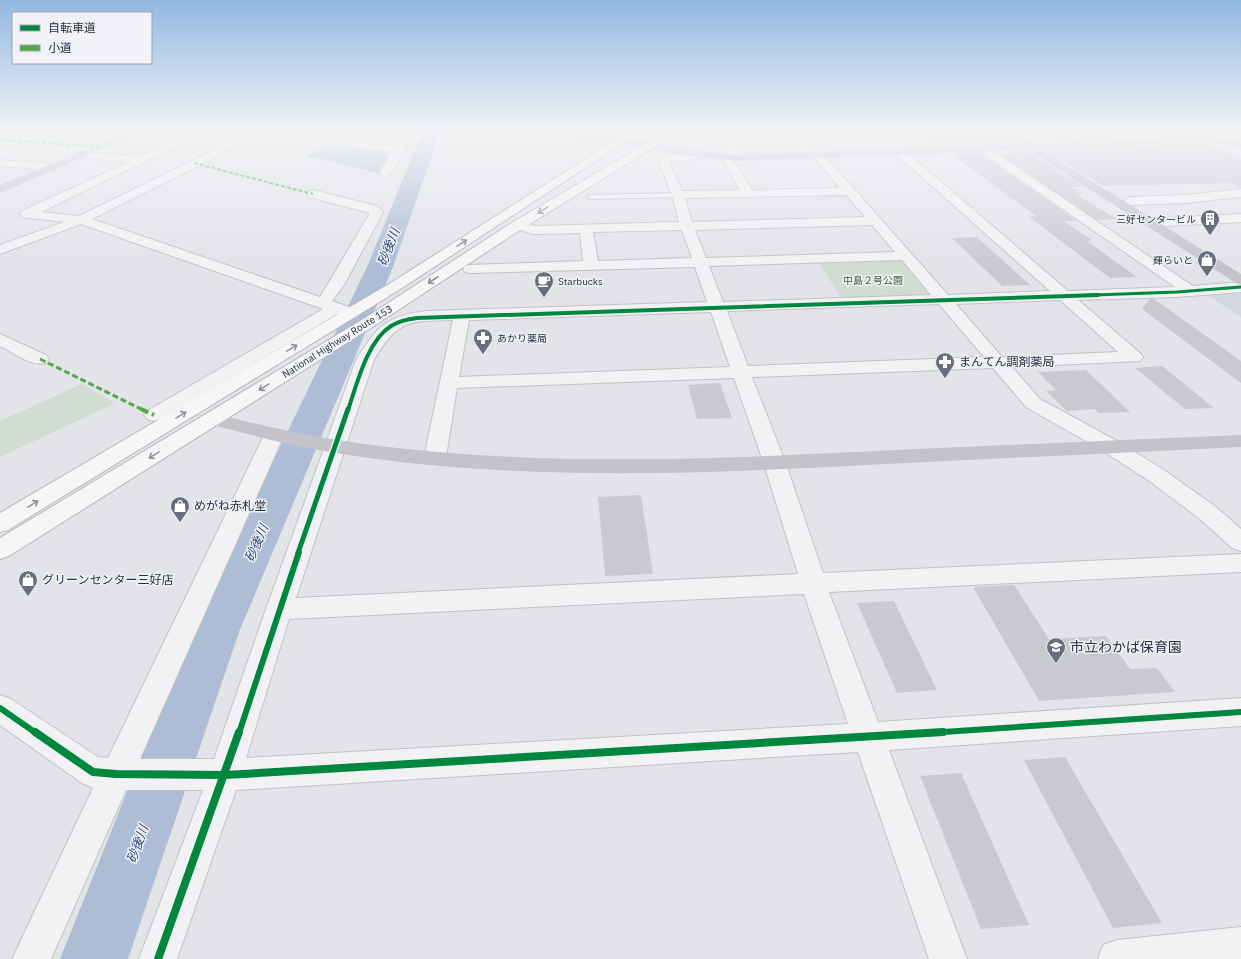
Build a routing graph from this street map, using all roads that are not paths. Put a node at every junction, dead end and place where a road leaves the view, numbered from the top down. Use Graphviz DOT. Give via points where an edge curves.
graph roads {
  1 [pos="30,177"];
  2 [pos="106,177"];
  3 [pos="167,177"];
  4 [pos="570,177"];
  5 [pos="586,177"];
  6 [pos="670,177"];
  7 [pos="738,177"];
  8 [pos="835,177"];
  9 [pos="928,177"];
  10 [pos="1024,177"];
  11 [pos="1083,177"];
  12 [pos="1089,177"];
  13 [pos="0,189"];
  14 [pos="849,191"];
  15 [pos="748,193"];
  16 [pos="1241,193"];
  17 [pos="313,194"];
  18 [pos="678,195"];
  19 [pos="590,197"];
  20 [pos="1130,201"];
  21 [pos="1241,218"];
  22 [pos="81,220"];
  23 [pos="874,221"];
  24 [pos="1165,222"];
  25 [pos="518,226"];
  26 [pos="687,226"];
  27 [pos="586,229"];
  28 [pos="0,250"];
  29 [pos="904,256"];
  30 [pos="700,262"];
  31 [pos="591,265"];
  32 [pos="470,269"];
  33 [pos="1241,269"];
  34 [pos="1241,280"];
  35 [pos="1241,287"];
  36 [pos="1190,291"];
  37 [pos="1064,296"];
  38 [pos="942,299"];
  39 [pos="337,307"];
  40 [pos="717,307"];
  41 [pos="462,315"];
  42 [pos="371,320"];
  43 [pos="390,327"];
  44 [pos="0,339"];
  45 [pos="40,359"];
  46 [pos="997,362"];
  47 [pos="740,374"];
  48 [pos="449,383"];
  49 [pos="154,415"];
  50 [pos="213,419"];
  51 [pos="274,435"];
  52 [pos="1241,441"];
  53 [pos="335,446"];
  54 [pos="1110,446"];
  55 [pos="435,457"];
  56 [pos="775,464"];
  57 [pos="0,524"];
  58 [pos="1241,542"];
  59 [pos="0,550"];
  60 [pos="1241,563"];
  61 [pos="812,583"];
  62 [pos="279,609"];
  63 [pos="0,708"];
  64 [pos="1241,712"];
  65 [pos="868,737"];
  66 [pos="116,774"];
  67 [pos="225,775"];
  68 [pos="1241,946"];
  69 [pos="31,959"];
  70 [pos="158,959"];
  71 [pos="948,959"];
  72 [pos="1117,959"];
  1 -- 13 [label="street"];
  2 -- 22 [label="street" via="26,214"];
  3 -- 22 [label="street"];
  39 -- 4 [label="highway, National Highway Route 153, one-way"];
  5 -- 25 [label="highway, National Highway Route 153, one-way"];
  6 -- 18 [label="street"];
  7 -- 15 [label="street"];
  8 -- 14 [label="street"];
  9 -- 37 [label="street"];
  10 -- 36 [label="street"];
  11 -- 34 [label="street"];
  12 -- 20 [label="street"];
  14 -- 15 [label="street"];
  14 -- 23 [label="street"];
  15 -- 18 [label="street"];
  16 -- 20 [label="street" via="1186,199"];
  17 -- 39 [label="street" via="377,212 336,285"];
  18 -- 19 [label="lane"];
  18 -- 26 [label="street"];
  20 -- 24 [label="street"];
  21 -- 24 [label="street"];
  22 -- 28 [label="street"];
  22 -- 39 [label="street"];
  23 -- 26 [label="street"];
  23 -- 29 [label="street"];
  24 -- 33 [label="street"];
  25 -- 27 [label="street" via="534,230"];
  25 -- 42 [label="highway, National Highway Route 153, one-way"];
  26 -- 27 [label="street"];
  26 -- 30 [label="street"];
  27 -- 31 [label="street"];
  29 -- 30 [label="street"];
  29 -- 38 [label="street"];
  30 -- 31 [label="street"];
  30 -- 40 [label="street"];
  31 -- 32 [label="street"];
  35 -- 36 [label="street"];
  36 -- 37 [label="street"];
  37 -- 38 [label="street"];
  37 -- 46 [label="street" via="1134,357"];
  38 -- 40 [label="street"];
  38 -- 46 [label="street"];
  39 -- 49 [label="street"];
  57 -- 39 [label="highway, National Highway Route 153, one-way"];
  40 -- 41 [label="street"];
  40 -- 47 [label="street"];
  41 -- 43 [label="street" via="422,317"];
  41 -- 48 [label="street"];
  42 -- 43 [label="street"];
  42 -- 50 [label="highway, National Highway Route 153, one-way"];
  43 -- 53 [label="street" via="365,360"];
  44 -- 45 [label="street"];
  46 -- 47 [label="street"];
  46 -- 54 [label="street" via="1033,403"];
  47 -- 48 [label="street"];
  47 -- 56 [label="street"];
  48 -- 55 [label="street"];
  50 -- 51 [label="street"];
  50 -- 59 [label="highway, National Highway Route 153, one-way"];
  51 -- 53 [label="street"];
  51 -- 66 [label="street"];
  52 -- 54 [label="street"];
  53 -- 55 [label="street"];
  53 -- 62 [label="street"];
  54 -- 56 [label="street"];
  54 -- 58 [label="street" via="1191,500"];
  55 -- 56 [label="street" via="580,467"];
  56 -- 61 [label="street"];
  60 -- 61 [label="street"];
  61 -- 62 [label="street"];
  61 -- 65 [label="street"];
  62 -- 67 [label="street"];
  63 -- 66 [label="street" via="93,772"];
  64 -- 65 [label="street"];
  65 -- 67 [label="street"];
  65 -- 71 [label="street"];
  66 -- 67 [label="street"];
  66 -- 69 [label="street"];
  67 -- 70 [label="street"];
  68 -- 72 [label="street"];
}
